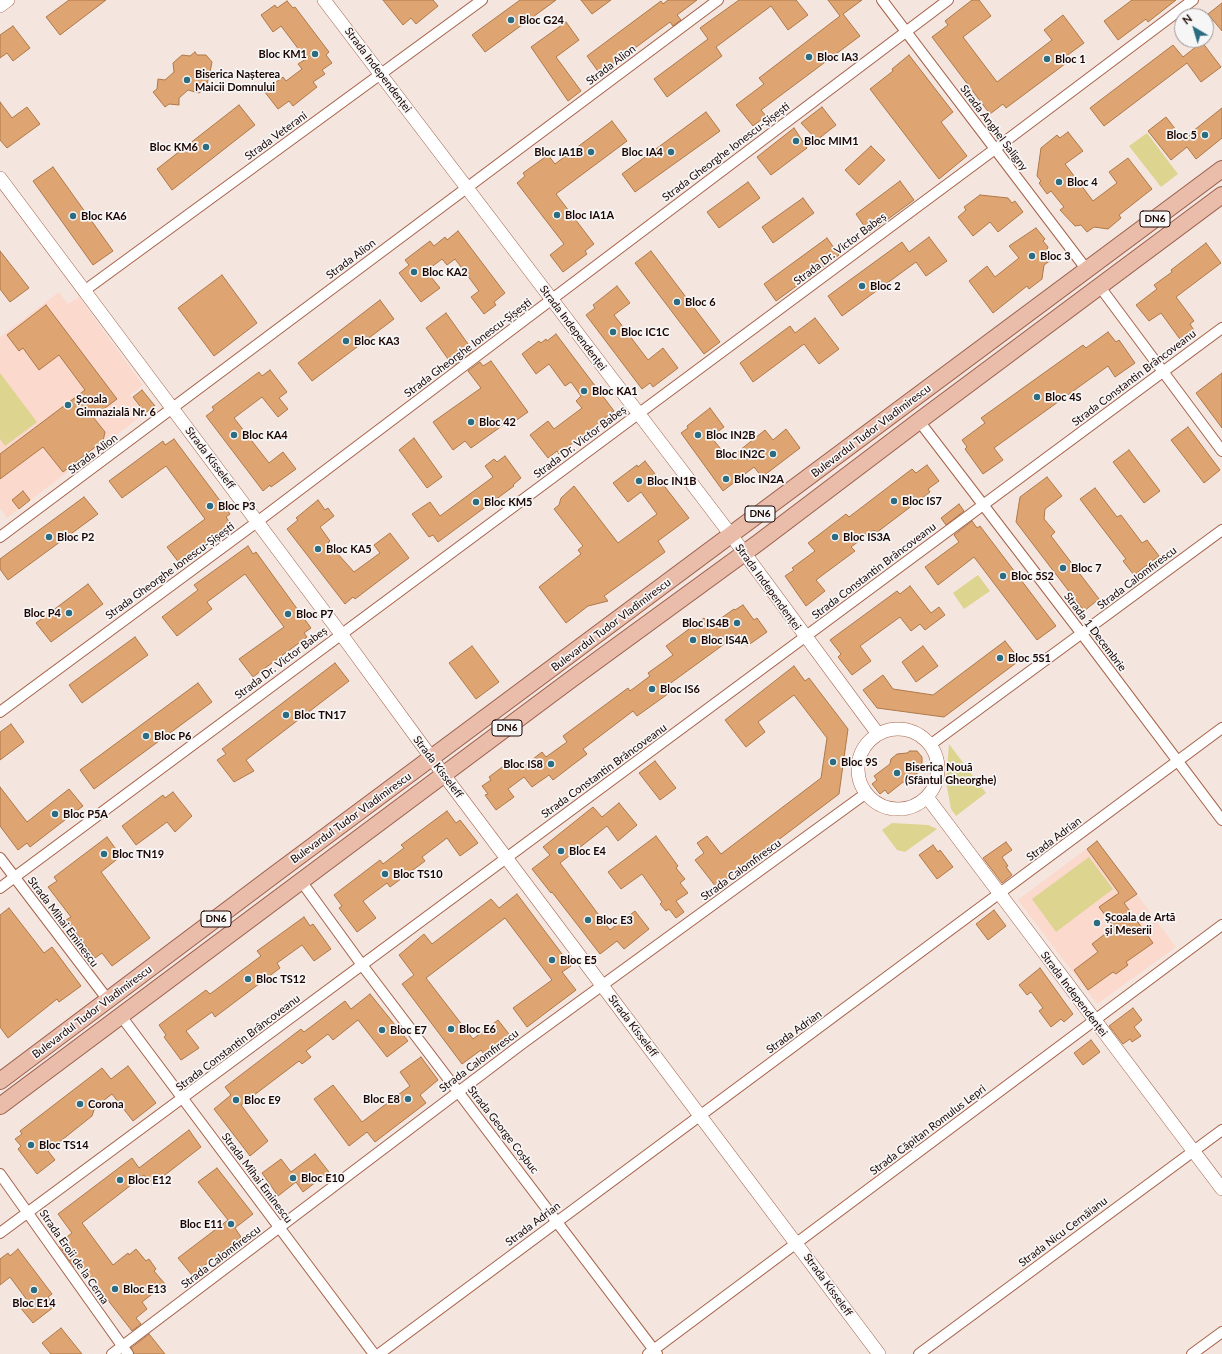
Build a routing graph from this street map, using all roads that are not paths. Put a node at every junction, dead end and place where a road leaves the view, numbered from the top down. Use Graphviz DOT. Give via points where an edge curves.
graph roads {
  1 [pos="8,0"];
  2 [pos="324,0"];
  3 [pos="482,0"];
  4 [pos="718,0"];
  5 [pos="882,0"];
  6 [pos="948,0"];
  7 [pos="1193,0"];
  8 [pos="0,6"];
  9 [pos="906,31"];
  10 [pos="382,75"];
  11 [pos="995,149"];
  12 [pos="1222,169"];
  13 [pos="0,178"];
  14 [pos="467,187"];
  15 [pos="1222,195"];
  16 [pos="1087,270"];
  17 [pos="1100,287"];
  18 [pos="84,291"];
  19 [pos="552,299"];
  20 [pos="1222,328"];
  21 [pos="1163,372"];
  22 [pos="173,409"];
  23 [pos="638,413"];
  24 [pos="919,421"];
  25 [pos="1222,450"];
  26 [pos="983,505"];
  27 [pos="257,522"];
  28 [pos="1222,530"];
  29 [pos="731,535"];
  30 [pos="0,538"];
  31 [pos="744,554"];
  32 [pos="341,634"];
  33 [pos="1082,634"];
  34 [pos="805,638"];
  35 [pos="0,712"];
  36 [pos="1222,728"];
  37 [pos="878,734"];
  38 [pos="930,745"];
  39 [pos="432,758"];
  40 [pos="1178,761"];
  41 [pos="444,775"];
  42 [pos="865,794"];
  43 [pos="927,797"];
  44 [pos="1222,820"];
  45 [pos="507,857"];
  46 [pos="0,858"];
  47 [pos="14,877"];
  48 [pos="302,881"];
  49 [pos="0,888"];
  50 [pos="999,895"];
  51 [pos="1222,926"];
  52 [pos="362,964"];
  53 [pos="602,986"];
  54 [pos="108,1000"];
  55 [pos="121,1016"];
  56 [pos="1094,1021"];
  57 [pos="0,1081"];
  58 [pos="459,1092"];
  59 [pos="182,1099"];
  60 [pos="0,1106"];
  61 [pos="700,1115"];
  62 [pos="1222,1130"];
  63 [pos="1193,1151"];
  64 [pos="0,1174"];
  65 [pos="1222,1189"];
  66 [pos="27,1212"];
  67 [pos="558,1220"];
  68 [pos="280,1229"];
  69 [pos="0,1233"];
  70 [pos="796,1242"];
  71 [pos="1222,1332"];
  72 [pos="125,1350"];
  73 [pos="653,1352"];
  74 [pos="112,1354"];
  75 [pos="374,1354"];
  76 [pos="379,1354"];
  77 [pos="879,1354"];
  78 [pos="919,1354"];
  79 [pos="1192,1354"];
  1 -- 8 [label="street"];
  2 -- 10 [label="street, Strada Independenței"];
  3 -- 10 [label="street, Strada Veterani"];
  4 -- 14 [label="street, Strada Alion"];
  5 -- 9 [label="street, Strada Anghel Saligny"];
  6 -- 9 [label="street, Strada Gheorghe Ionescu-Șișești"];
  7 -- 11 [label="street, Strada Dr. Victor Babeș"];
  9 -- 11 [label="street, Strada Anghel Saligny"];
  9 -- 19 [label="street, Strada Gheorghe Ionescu-Șișești"];
  10 -- 14 [label="street, Strada Independenței"];
  10 -- 18 [label="street, Strada Veterani"];
  11 -- 16 [label="street, Strada Anghel Saligny"];
  11 -- 23 [label="street, Strada Dr. Victor Babeș"];
  12 -- 16 [label="main road, Bulevardul Tudor Vladimirescu / DN6"];
  13 -- 18 [label="street, Strada Kisseleff"];
  14 -- 19 [label="street, Strada Independenței"];
  14 -- 22 [label="street, Strada Alion"];
  15 -- 17 [label="main road, Bulevardul Tudor Vladimirescu / DN6"];
  16 -- 29 [label="main road, Bulevardul Tudor Vladimirescu / DN6"];
  17 -- 21 [label="street"];
  17 -- 24 [label="main road, Bulevardul Tudor Vladimirescu / DN6"];
  18 -- 22 [label="street, Strada Kisseleff"];
  19 -- 23 [label="street, Strada Independenței"];
  19 -- 27 [label="street, Strada Gheorghe Ionescu-Șișești"];
  20 -- 21 [label="street, Strada Constantin Brâncoveanu"];
  21 -- 25 [label="street"];
  21 -- 26 [label="street, Strada Constantin Brâncoveanu"];
  22 -- 27 [label="street, Strada Kisseleff"];
  22 -- 30 [label="street, Strada Alion"];
  23 -- 29 [label="street, Strada Independenței"];
  23 -- 32 [label="street, Strada Dr. Victor Babeș"];
  24 -- 26 [label="street, Strada 1 Decembrie"];
  24 -- 31 [label="main road, Bulevardul Tudor Vladimirescu / DN6"];
  26 -- 33 [label="street, Strada 1 Decembrie"];
  26 -- 34 [label="street, Strada Constantin Brâncoveanu"];
  27 -- 32 [label="street, Strada Kisseleff"];
  27 -- 35 [label="street, Strada Gheorghe Ionescu-Șișești"];
  28 -- 33 [label="street, Strada Calomfirescu"];
  29 -- 31 [label="street, Strada Independenței"];
  29 -- 39 [label="main road, Bulevardul Tudor Vladimirescu / DN6"];
  31 -- 34 [label="street, Strada Independenței"];
  31 -- 41 [label="main road, Bulevardul Tudor Vladimirescu / DN6"];
  32 -- 39 [label="street, Strada Kisseleff"];
  32 -- 47 [label="street, Strada Dr. Victor Babeș"];
  33 -- 38 [label="street, Strada Calomfirescu"];
  33 -- 40 [label="street, Strada 1 Decembrie"];
  34 -- 37 [label="street, Strada Independenței"];
  34 -- 45 [label="street, Strada Constantin Brâncoveanu"];
  36 -- 40 [label="street, Strada Adrian"];
  37 -- 38 [label="street" via="889,730 906,730 922,736"];
  37 -- 42 [label="street" via="867,743 860,755 857,768 859,782"];
  38 -- 43 [label="street" via="936,755 938,777"];
  39 -- 41 [label="street, Strada Kisseleff"];
  39 -- 54 [label="main road, Bulevardul Tudor Vladimirescu / DN6"];
  40 -- 44 [label="street, Strada 1 Decembrie"];
  40 -- 50 [label="street, Strada Adrian"];
  41 -- 45 [label="street, Strada Kisseleff"];
  41 -- 48 [label="main road, Bulevardul Tudor Vladimirescu / DN6"];
  42 -- 43 [label="street" via="888,809 902,810 916,806"];
  42 -- 53 [label="street, Strada Calomfirescu"];
  43 -- 50 [label="street, Strada Independenței"];
  45 -- 52 [label="street, Strada Constantin Brâncoveanu"];
  45 -- 53 [label="street, Strada Kisseleff"];
  46 -- 47 [label="street, Strada Mihai Eminescu"];
  47 -- 49 [label="street, Strada Dr. Victor Babeș"];
  47 -- 54 [label="street, Strada Mihai Eminescu"];
  48 -- 52 [label="street, Strada George Coșbuc"];
  48 -- 55 [label="main road, Bulevardul Tudor Vladimirescu / DN6"];
  50 -- 56 [label="street, Strada Independenței"];
  50 -- 61 [label="street, Strada Adrian"];
  51 -- 56 [label="street, Strada Căpitan Romulus Lepri"];
  52 -- 58 [label="street, Strada George Coșbuc"];
  52 -- 59 [label="street, Strada Constantin Brâncoveanu"];
  53 -- 58 [label="street, Strada Calomfirescu"];
  53 -- 61 [label="street, Strada Kisseleff"];
  54 -- 57 [label="main road, Bulevardul Tudor Vladimirescu / DN6"];
  55 -- 59 [label="street, Strada Mihai Eminescu"];
  55 -- 60 [label="main road, Bulevardul Tudor Vladimirescu / DN6"];
  56 -- 63 [label="street, Strada Independenței"];
  56 -- 70 [label="street, Strada Căpitan Romulus Lepri"];
  58 -- 67 [label="street, Strada George Coșbuc"];
  58 -- 68 [label="street, Strada Calomfirescu"];
  59 -- 66 [label="street, Strada Constantin Brâncoveanu"];
  59 -- 68 [label="street, Strada Mihai Eminescu"];
  61 -- 67 [label="street, Strada Adrian"];
  61 -- 70 [label="street, Strada Kisseleff"];
  62 -- 63 [label="street, Strada Nicu Cernăianu"];
  63 -- 65 [label="street, Strada Independenței"];
  63 -- 78 [label="street, Strada Nicu Cernăianu"];
  64 -- 66 [label="street, Strada Eroii de la Cerna"];
  66 -- 69 [label="street, Strada Constantin Brâncoveanu"];
  66 -- 72 [label="street, Strada Eroii de la Cerna"];
  67 -- 73 [label="street, Strada George Coșbuc"];
  67 -- 76 [label="street, Strada Adrian"];
  68 -- 72 [label="street, Strada Calomfirescu"];
  68 -- 75 [label="street, Strada Mihai Eminescu"];
  70 -- 73 [label="street, Strada Căpitan Romulus Lepri"];
  70 -- 77 [label="street, Strada Kisseleff"];
  71 -- 79 [label="street"];
  72 -- 74 [label="street, Strada Calomfirescu"];
}
